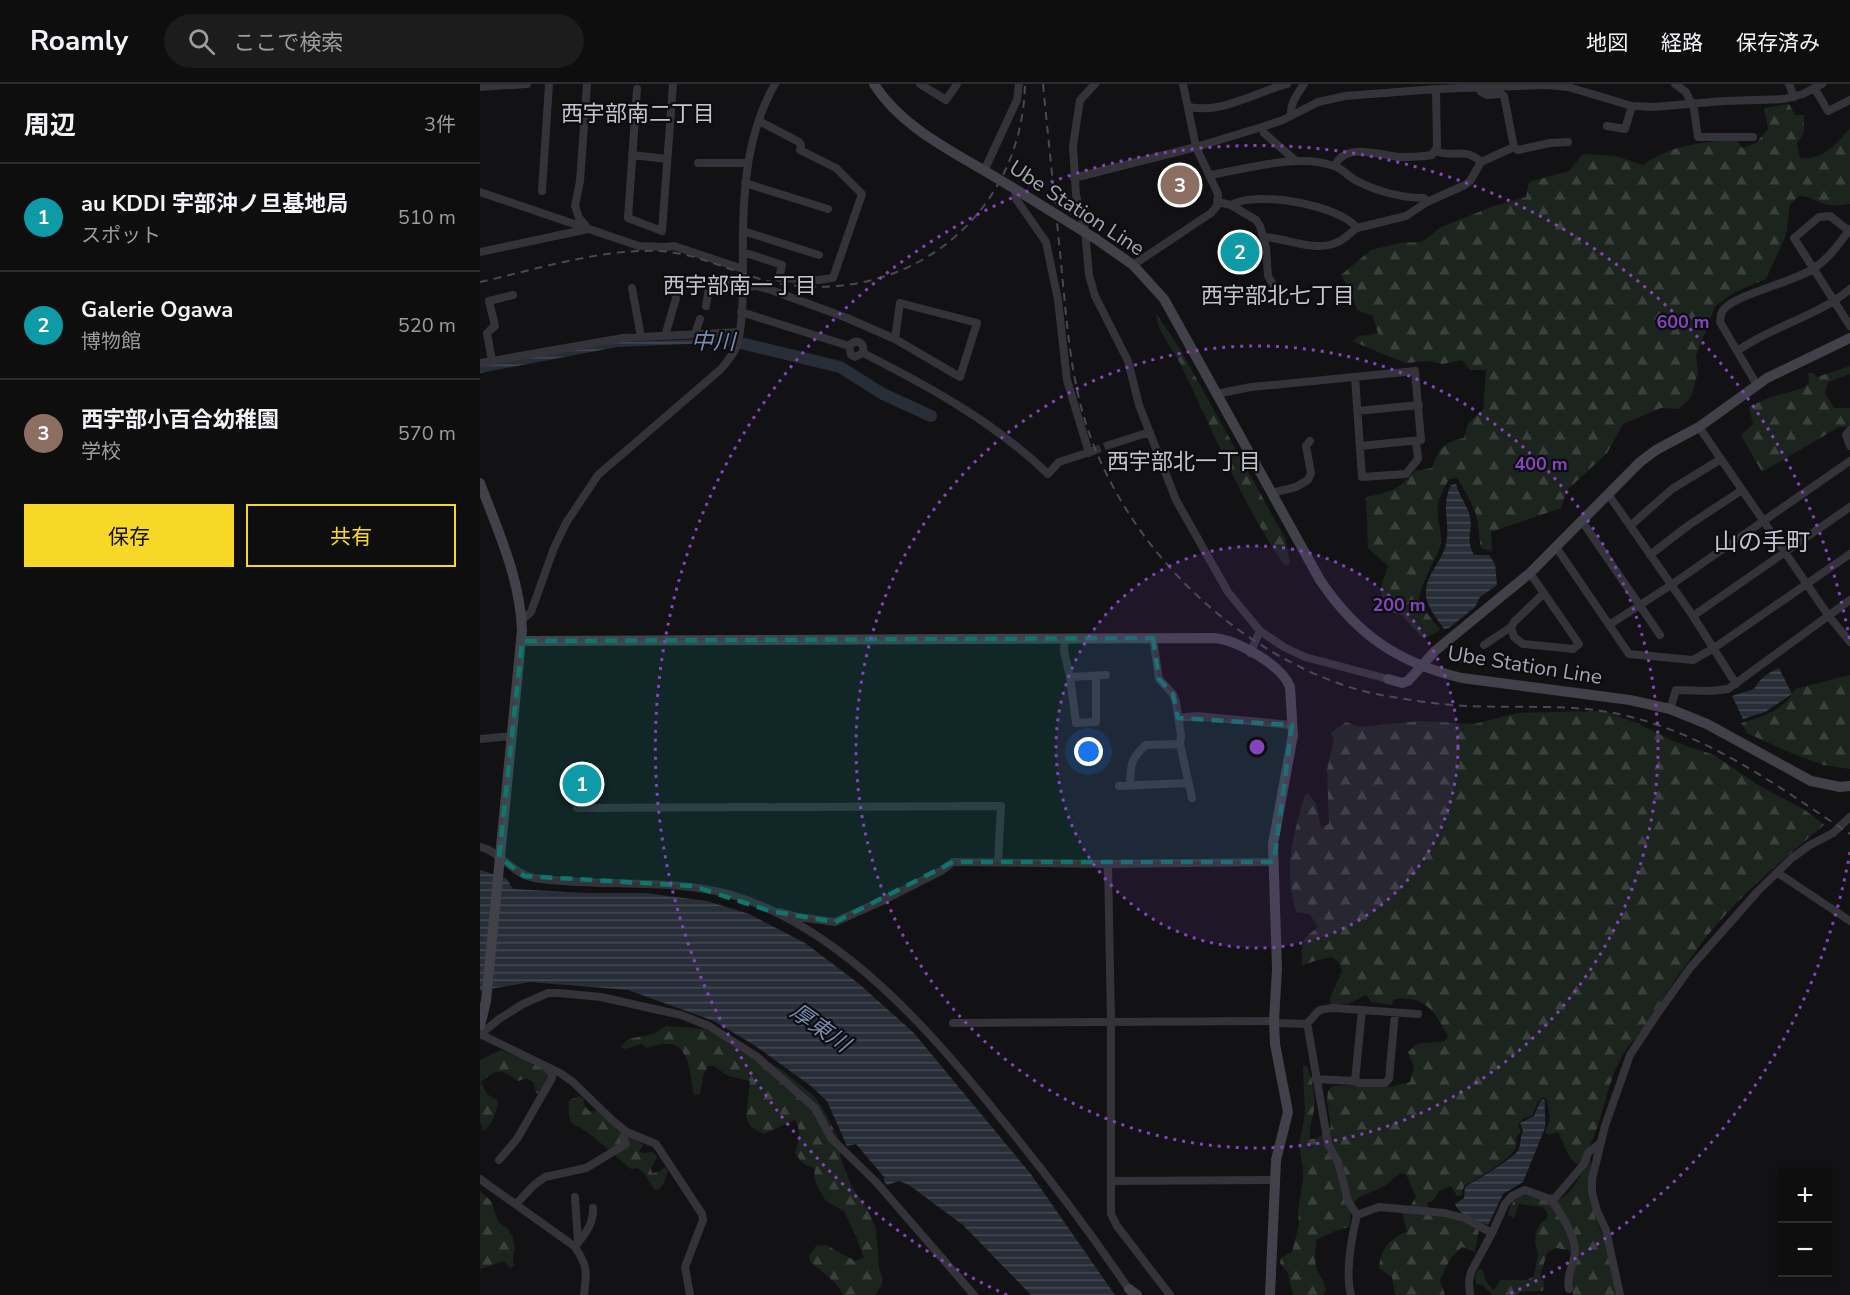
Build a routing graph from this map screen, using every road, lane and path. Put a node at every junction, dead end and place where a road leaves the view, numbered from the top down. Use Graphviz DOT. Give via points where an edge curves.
graph roads {
  1 [pos="526,84"];
  2 [pos="549,84"];
  3 [pos="588,84"];
  4 [pos="673,84"];
  5 [pos="775,84"];
  6 [pos="874,84"];
  7 [pos="920,84"];
  8 [pos="957,84"];
  9 [pos="1018,84"];
  10 [pos="1095,84"];
  11 [pos="1183,84"];
  12 [pos="1287,84"];
  13 [pos="1304,84"];
  14 [pos="1675,84"];
  15 [pos="1790,84"];
  16 [pos="1818,86"];
  17 [pos="480,87"];
  18 [pos="1480,87"];
  19 [pos="1258,88"];
  20 [pos="637,89"];
  21 [pos="1436,89"];
  22 [pos="1794,97"];
  23 [pos="1850,100"];
  24 [pos="1692,103"];
  25 [pos="1632,106"];
  26 [pos="1189,107"];
  27 [pos="1291,115"];
  28 [pos="759,122"];
  29 [pos="1607,126"];
  30 [pos="1262,127"];
  31 [pos="1753,137"];
  32 [pos="1568,142"];
  33 [pos="1196,147"];
  34 [pos="1514,147"];
  35 [pos="1436,151"];
  36 [pos="632,155"];
  37 [pos="667,159"];
  38 [pos="1296,161"];
  39 [pos="1481,162"];
  40 [pos="699,163"];
  41 [pos="747,163"];
  42 [pos="1335,166"];
  43 [pos="984,171"];
  44 [pos="1210,175"];
  45 [pos="1074,178"];
  46 [pos="745,183"];
  47 [pos="1012,188"];
  48 [pos="542,191"];
  49 [pos="480,192"];
  50 [pos="1218,202"];
  51 [pos="1427,202"];
  52 [pos="1231,205"];
  53 [pos="828,209"];
  54 [pos="1357,228"];
  55 [pos="590,229"];
  56 [pos="1849,230"];
  57 [pos="743,231"];
  58 [pos="1264,237"];
  59 [pos="480,252"];
  60 [pos="743,254"];
  61 [pos="819,255"];
  62 [pos="1133,265"];
  63 [pos="743,268"];
  64 [pos="1813,269"];
  65 [pos="681,281"];
  66 [pos="632,288"];
  67 [pos="741,288"];
  68 [pos="1850,289"];
  69 [pos="513,295"];
  70 [pos="1280,296"];
  71 [pos="1834,301"];
  72 [pos="706,306"];
  73 [pos="741,312"];
  74 [pos="700,319"];
  75 [pos="1850,326"];
  76 [pos="739,332"];
  77 [pos="695,334"];
  78 [pos="665,336"];
  79 [pos="641,337"];
  80 [pos="1850,338"];
  81 [pos="895,339"];
  82 [pos="1737,351"];
  83 [pos="492,360"];
  84 [pos="480,363"];
  85 [pos="1355,377"];
  86 [pos="1757,386"];
  87 [pos="1216,394"];
  88 [pos="1419,405"];
  89 [pos="1358,411"];
  90 [pos="1699,427"];
  91 [pos="1850,430"];
  92 [pos="1150,432"];
  93 [pos="1310,441"];
  94 [pos="1416,441"];
  95 [pos="1109,445"];
  96 [pos="1360,446"];
  97 [pos="1850,446"];
  98 [pos="1721,459"];
  99 [pos="1850,461"];
  100 [pos="480,483"];
  101 [pos="1742,489"];
  102 [pos="1272,493"];
  103 [pos="1608,495"];
  104 [pos="1850,507"];
  105 [pos="1582,521"];
  106 [pos="1764,521"];
  107 [pos="1630,526"];
  108 [pos="1556,547"];
  109 [pos="1785,552"];
  110 [pos="1850,554"];
  111 [pos="1650,555"];
  112 [pos="1530,573"];
  113 [pos="1807,584"];
  114 [pos="1671,585"];
  115 [pos="1544,593"];
  116 [pos="1850,600"];
  117 [pos="1641,605"];
  118 [pos="1828,615"];
  119 [pos="1693,616"];
  120 [pos="522,620"];
  121 [pos="1609,625"];
  122 [pos="1511,627"];
  123 [pos="1260,631"];
  124 [pos="1660,635"];
  125 [pos="1153,638"];
  126 [pos="1065,639"];
  127 [pos="522,641"];
  128 [pos="1850,642"];
  129 [pos="1484,645"];
  130 [pos="1714,648"];
  131 [pos="1250,653"];
  132 [pos="1420,666"];
  133 [pos="1106,675"];
  134 [pos="1096,676"];
  135 [pos="1070,677"];
  136 [pos="1388,679"];
  137 [pos="1736,684"];
  138 [pos="1670,709"];
  139 [pos="1178,718"];
  140 [pos="1292,725"];
  141 [pos="512,736"];
  142 [pos="480,739"];
  143 [pos="1180,744"];
  144 [pos="1188,783"];
  145 [pos="1130,785"];
  146 [pos="1119,786"];
  147 [pos="1850,786"];
  148 [pos="589,793"];
  149 [pos="1192,798"];
  150 [pos="1850,817"];
  151 [pos="480,847"];
  152 [pos="499,857"];
  153 [pos="998,862"];
  154 [pos="1274,862"];
  155 [pos="1108,864"];
  156 [pos="1778,873"];
  157 [pos="770,911"];
  158 [pos="1850,921"];
  159 [pos="484,999"];
  160 [pos="1362,1010"];
  161 [pos="1395,1013"];
  162 [pos="1418,1014"];
  163 [pos="1274,1021"];
  164 [pos="1111,1022"];
  165 [pos="953,1023"];
  166 [pos="1306,1024"];
  167 [pos="481,1032"];
  168 [pos="545,1065"];
  169 [pos="1315,1078"];
  170 [pos="1355,1081"];
  171 [pos="627,1132"];
  172 [pos="1600,1142"];
  173 [pos="499,1160"];
  174 [pos="480,1179"];
  175 [pos="1276,1180"];
  176 [pos="1111,1181"];
  177 [pos="575,1197"];
  178 [pos="1551,1199"];
  179 [pos="516,1203"];
  180 [pos="593,1208"];
  181 [pos="1358,1215"];
  182 [pos="1492,1233"];
  183 [pos="576,1244"];
  184 [pos="1569,1289"];
  185 [pos="1133,1293"];
  186 [pos="584,1295"];
  187 [pos="690,1295"];
  188 [pos="974,1295"];
  189 [pos="1170,1295"];
  190 [pos="1270,1295"];
  191 [pos="1351,1295"];
  192 [pos="1470,1295"];
  193 [pos="1620,1295"];
  1 -- 17 [label="street"];
  2 -- 48 [label="street"];
  3 -- 55 [label="street" via="575,206 583,224"];
  4 -- 37 [label="street"];
  5 -- 28 [label="street"];
  6 -- 43 [label="street, Ube Station Line" via="906,120"];
  7 -- 8 [label="street" via="946,100"];
  9 -- 43 [label="street" via="1017,100"];
  10 -- 45 [label="street" via="1080,100 1077,113"];
  11 -- 26 [label="street"];
  12 -- 19 [label="street"];
  13 -- 27 [label="street" via="1290,108"];
  14 -- 24 [label="street"];
  15 -- 22 [label="street"];
  16 -- 22 [label="street"];
  16 -- 23 [label="street" via="1828,111"];
  18 -- 21 [label="street"];
  18 -- 25 [label="street" via="1568,87"];
  18 -- 34 [label="street" via="1487,95 1504,96"];
  19 -- 26 [label="street" via="1254,97 1229,104"];
  20 -- 36 [label="street"];
  21 -- 27 [label="street" via="1332,97"];
  21 -- 35 [label="street"];
  22 -- 24 [label="street"];
  24 -- 25 [label="street"];
  24 -- 31 [label="street" via="1698,137"];
  25 -- 29 [label="street" via="1625,129"];
  26 -- 33 [label="street"];
  27 -- 30 [label="street"];
  28 -- 41 [label="street"];
  28 -- 60 [label="street" via="799,142 800,150 836,168 862,194 833,279 779,278 782,265"];
  30 -- 33 [label="street"];
  30 -- 38 [label="street"];
  32 -- 34 [label="street" via="1518,150"];
  33 -- 44 [label="street"];
  33 -- 45 [label="street"];
  34 -- 39 [label="street"];
  35 -- 39 [label="street" via="1466,152"];
  35 -- 42 [label="street" via="1411,157 1361,152 1338,158"];
  36 -- 37 [label="street"];
  36 -- 37 [label="street" via="628,218 662,231"];
  38 -- 42 [label="street"];
  38 -- 44 [label="street"];
  39 -- 51 [label="street" via="1465,185"];
  40 -- 41 [label="street"];
  41 -- 46 [label="street"];
  42 -- 51 [label="street" via="1364,184 1398,196 1424,198"];
  43 -- 47 [label="street, Ube Station Line, bridge"];
  44 -- 50 [label="street"];
  45 -- 92 [label="street" via="1092,288 1128,361"];
  46 -- 53 [label="street"];
  46 -- 57 [label="street"];
  47 -- 62 [label="street, Ube Station Line, bridge"];
  47 -- 73 [label="street" via="1046,242 1058,300 1067,380 1091,452 1059,462 1048,474 987,423 929,386 863,353 851,355 849,346"];
  49 -- 55 [label="street"];
  50 -- 52 [label="street"];
  50 -- 62 [label="street" via="1211,213"];
  51 -- 54 [label="street" via="1406,216"];
  52 -- 54 [label="street" via="1250,199 1297,201 1340,216"];
  52 -- 58 [label="street" via="1256,220"];
  54 -- 58 [label="street" via="1342,240 1327,245"];
  55 -- 59 [label="street"];
  55 -- 63 [label="street" via="639,246 674,246"];
  56 -- 64 [label="street" via="1832,253"];
  56 -- 64 [label="street" via="1830,216 1819,217 1796,235 1795,242"];
  57 -- 60 [label="street"];
  57 -- 61 [label="street"];
  58 -- 70 [label="street" via="1268,276"];
  60 -- 63 [label="street"];
  62 -- 87 [label="street, Ube Station Line" via="1164,299"];
  63 -- 67 [label="street"];
  64 -- 71 [label="street"];
  64 -- 82 [label="street" via="1725,308 1720,322"];
  65 -- 78 [label="street"];
  66 -- 79 [label="street"];
  67 -- 72 [label="street" via="716,279 710,282"];
  67 -- 73 [label="street"];
  67 -- 81 [label="street" via="771,290"];
  68 -- 71 [label="street"];
  69 -- 83 [label="street" via="489,301 495,326 487,333"];
  71 -- 75 [label="street"];
  71 -- 82 [label="street"];
  73 -- 76 [label="street"];
  74 -- 77 [label="street"];
  76 -- 77 [label="street"];
  76 -- 120 [label="street" via="735,350 721,369 598,475 566,523 531,612"];
  77 -- 78 [label="street"];
  78 -- 79 [label="street"];
  79 -- 83 [label="street"];
  80 -- 86 [label="street" via="1783,369"];
  81 -- 81 [label="street" via="900,303 977,323 960,377"];
  82 -- 86 [label="street"];
  83 -- 84 [label="street"];
  85 -- 87 [label="street"];
  85 -- 88 [label="street" via="1415,371"];
  85 -- 89 [label="street"];
  86 -- 90 [label="street"];
  87 -- 102 [label="street, Ube Station Line"];
  88 -- 89 [label="street"];
  88 -- 94 [label="street" via="1421,440"];
  89 -- 96 [label="street"];
  90 -- 98 [label="street"];
  90 -- 103 [label="street" via="1656,450"];
  91 -- 97 [label="street" via="1846,435"];
  92 -- 95 [label="street"];
  92 -- 123 [label="street" via="1176,500 1204,551 1236,604"];
  93 -- 102 [label="street" via="1306,446 1311,473 1308,480"];
  94 -- 96 [label="street"];
  94 -- 96 [label="street" via="1418,459 1406,474 1362,477"];
  98 -- 101 [label="street"];
  98 -- 107 [label="street" via="1672,489"];
  99 -- 106 [label="street"];
  100 -- 120 [label="street" via="512,570"];
  101 -- 106 [label="street"];
  101 -- 111 [label="street"];
  102 -- 132 [label="street, Ube Station Line" via="1340,608 1372,639"];
  103 -- 105 [label="street"];
  103 -- 107 [label="street"];
  104 -- 109 [label="street"];
  105 -- 108 [label="street"];
  105 -- 117 [label="street"];
  106 -- 109 [label="street"];
  106 -- 114 [label="street"];
  107 -- 111 [label="street"];
  108 -- 112 [label="street"];
  108 -- 121 [label="street"];
  109 -- 113 [label="street"];
  109 -- 119 [label="street"];
  110 -- 113 [label="street"];
  111 -- 114 [label="street"];
  112 -- 115 [label="street"];
  112 -- 132 [label="street"];
  113 -- 118 [label="street"];
  113 -- 130 [label="street"];
  114 -- 117 [label="street"];
  114 -- 119 [label="street"];
  115 -- 122 [label="street"];
  115 -- 122 [label="street" via="1579,644 1573,649 1523,644 1514,637"];
  116 -- 118 [label="street"];
  117 -- 121 [label="street"];
  117 -- 124 [label="street"];
  118 -- 128 [label="street"];
  118 -- 137 [label="street"];
  119 -- 130 [label="street"];
  120 -- 127 [label="street"];
  121 -- 130 [label="street" via="1629,654 1693,660"];
  122 -- 129 [label="street"];
  123 -- 131 [label="street"];
  123 -- 136 [label="street" via="1305,657"];
  125 -- 126 [label="street"];
  125 -- 131 [label="street" via="1224,639"];
  125 -- 139 [label="street" via="1159,679 1173,694"];
  126 -- 127 [label="street"];
  126 -- 135 [label="street"];
  127 -- 141 [label="street"];
  130 -- 137 [label="street"];
  131 -- 140 [label="street" via="1280,671 1288,681"];
  132 -- 136 [label="street" via="1408,681"];
  132 -- 138 [label="street, Ube Station Line" via="1462,678 1630,700"];
  133 -- 134 [label="street"];
  134 -- 135 [label="street"];
  134 -- 135 [label="street" via="1096,723 1076,723"];
  137 -- 138 [label="street" via="1710,691 1676,690"];
  138 -- 147 [label="street, Ube Station Line" via="1707,724 1811,781"];
  139 -- 140 [label="street" via="1196,716"];
  139 -- 143 [label="street"];
  140 -- 154 [label="street" via="1274,838"];
  141 -- 142 [label="street"];
  141 -- 152 [label="street"];
  143 -- 144 [label="street"];
  143 -- 145 [label="street" via="1146,745 1133,758"];
  144 -- 145 [label="street"];
  144 -- 149 [label="street"];
  145 -- 146 [label="street"];
  148 -- 153 [label="street" via="577,808 1001,807"];
  150 -- 156 [label="street" via="1833,833 1792,858"];
  151 -- 152 [label="street"];
  152 -- 157 [label="street" via="524,876 693,886 747,900"];
  152 -- 159 [label="street"];
  153 -- 155 [label="street"];
  153 -- 157 [label="street" via="953,862 835,922"];
  154 -- 155 [label="street"];
  154 -- 163 [label="street"];
  155 -- 164 [label="street"];
  156 -- 158 [label="street"];
  156 -- 172 [label="street" via="1702,954 1655,1017 1630,1055"];
  157 -- 185 [label="street" via="846,958 883,987 934,1037 1022,1143"];
  159 -- 167 [label="street"];
  160 -- 161 [label="street"];
  160 -- 166 [label="street" via="1317,1010"];
  160 -- 170 [label="street"];
  161 -- 162 [label="street"];
  161 -- 170 [label="street" via="1389,1080"];
  163 -- 164 [label="street"];
  163 -- 166 [label="street"];
  163 -- 175 [label="street" via="1288,1112 1276,1160"];
  164 -- 165 [label="street"];
  164 -- 176 [label="street"];
  166 -- 169 [label="street"];
  167 -- 168 [label="street"];
  167 -- 188 [label="street" via="523,1004 548,993 601,997 681,1015 709,1026 756,1056 815,1108 831,1138 877,1183"];
  168 -- 171 [label="street" via="573,1082"];
  168 -- 173 [label="street" via="552,1078 518,1138"];
  169 -- 170 [label="street"];
  169 -- 181 [label="street" via="1328,1144 1338,1162 1348,1200"];
  171 -- 179 [label="street" via="623,1137 626,1144 586,1168 545,1177"];
  171 -- 187 [label="street" via="656,1144 702,1214 685,1267"];
  172 -- 178 [label="street" via="1559,1195"];
  172 -- 193 [label="street" via="1592,1192"];
  174 -- 179 [label="street"];
  175 -- 176 [label="street"];
  175 -- 190 [label="street"];
  176 -- 189 [label="street" via="1113,1220"];
  177 -- 183 [label="street"];
  178 -- 182 [label="street" via="1520,1191 1505,1204"];
  178 -- 184 [label="street" via="1576,1248 1568,1277"];
  179 -- 183 [label="street"];
  180 -- 183 [label="street" via="588,1229"];
  181 -- 182 [label="street" via="1379,1207 1445,1213"];
  181 -- 191 [label="street" via="1349,1266"];
  182 -- 192 [label="street" via="1471,1272"];
  183 -- 186 [label="street" via="587,1269"];
}
